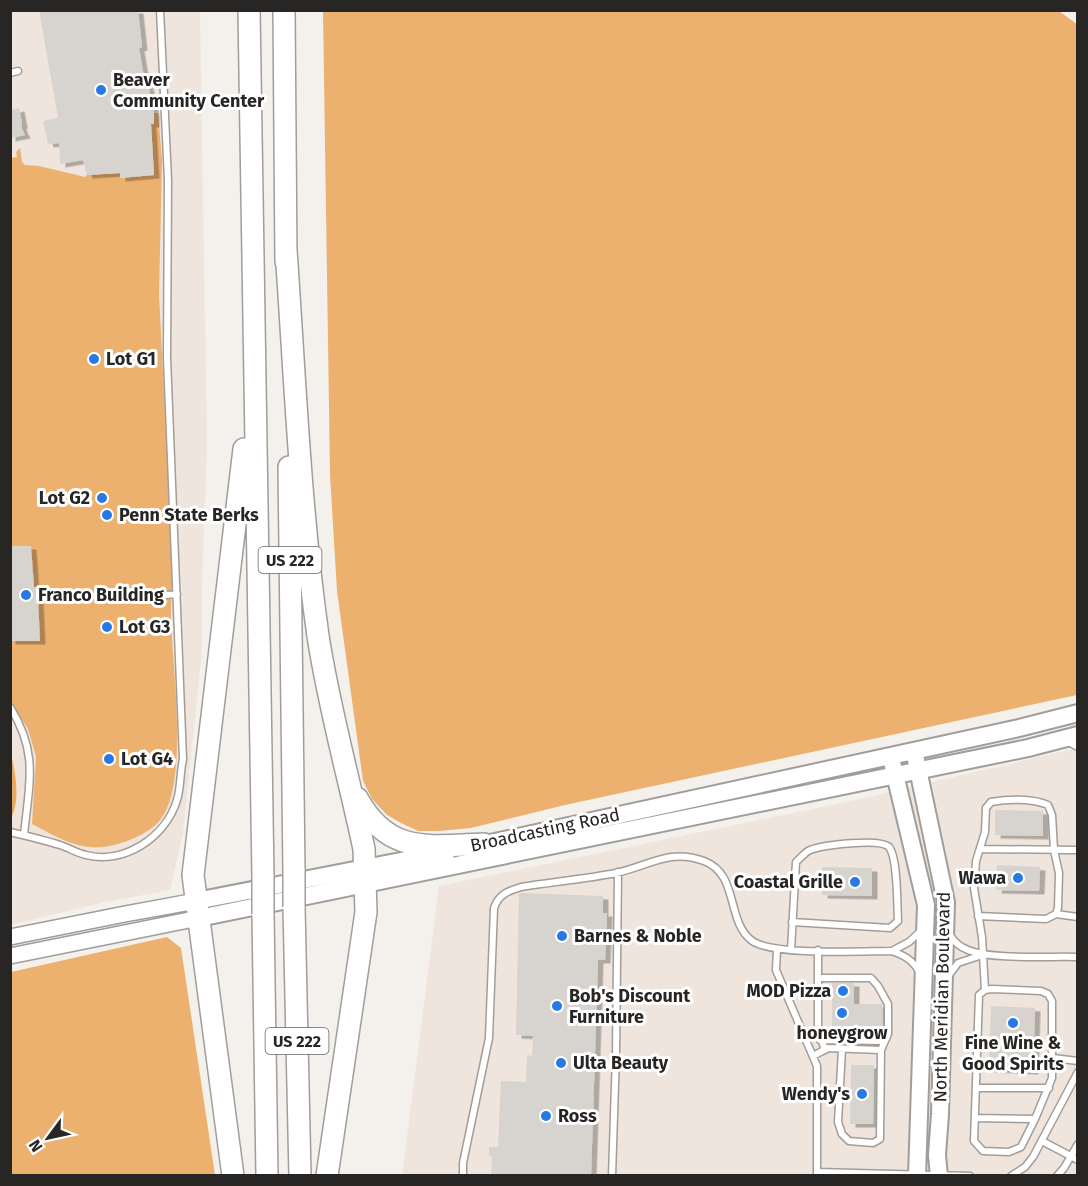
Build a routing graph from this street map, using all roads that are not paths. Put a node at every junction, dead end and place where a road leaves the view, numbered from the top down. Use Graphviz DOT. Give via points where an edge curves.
graph roads {
  1 [pos="160,10"];
  2 [pos="249,10"];
  3 [pos="284,10"];
  4 [pos="286,250"];
  5 [pos="254,320"];
  6 [pos="177,594"];
  7 [pos="155,596"];
  8 [pos="10,707"];
  9 [pos="1077,712"];
  10 [pos="1077,735"];
  11 [pos="1058,740"];
  12 [pos="1077,747"];
  13 [pos="914,750"];
  14 [pos="891,755"];
  15 [pos="918,771"];
  16 [pos="895,776"];
  17 [pos="349,781"];
  18 [pos="10,832"];
  19 [pos="24,835"];
  20 [pos="10,839"];
  21 [pos="484,844"];
  22 [pos="980,849"];
  23 [pos="1054,850"];
  24 [pos="1077,850"];
  25 [pos="618,872"];
  26 [pos="365,876"];
  27 [pos="197,910"];
  28 [pos="1056,914"];
  29 [pos="978,916"];
  30 [pos="1077,917"];
  31 [pos="792,922"];
  32 [pos="946,924"];
  33 [pos="925,927"];
  34 [pos="10,938"];
  35 [pos="777,949"];
  36 [pos="791,950"];
  37 [pos="818,950"];
  38 [pos="891,951"];
  39 [pos="982,954"];
  40 [pos="10,956"];
  41 [pos="1077,957"];
  42 [pos="818,978"];
  43 [pos="923,978"];
  44 [pos="985,990"];
  45 [pos="944,991"];
  46 [pos="820,1040"];
  47 [pos="884,1041"];
  48 [pos="842,1049"];
  49 [pos="825,1050"];
  50 [pos="881,1050"];
  51 [pos="813,1056"];
  52 [pos="1053,1058"];
  53 [pos="1077,1061"];
  54 [pos="1077,1072"];
  55 [pos="976,1088"];
  56 [pos="1049,1088"];
  57 [pos="975,1118"];
  58 [pos="1035,1119"];
  59 [pos="1042,1141"];
  60 [pos="1077,1144"];
  61 [pos="1074,1158"];
  62 [pos="817,1174"];
  63 [pos="938,1174"];
  64 [pos="917,1175"];
  65 [pos="233,1176"];
  66 [pos="267,1176"];
  67 [pos="300,1176"];
  68 [pos="327,1176"];
  69 [pos="463,1176"];
  70 [pos="612,1176"];
  71 [pos="970,1176"];
  72 [pos="1011,1176"];
  73 [pos="1057,1176"];
  1 -- 6 [label="lane" via="168,180 167,358"];
  2 -- 5 [label="highway, US 222"];
  3 -- 4 [label="highway, US 222"];
  4 -- 17 [label="highway" via="318,636"];
  4 -- 67 [label="highway, US 222, bridge"];
  5 -- 27 [label="highway" via="240,500 193,874"];
  5 -- 66 [label="highway, US 222, bridge"];
  6 -- 7 [label="lane"];
  6 -- 19 [label="lane" via="183,759 177,801 164,824 150,841 108,858"];
  8 -- 19 [label="lane" via="25,733 30,755"];
  9 -- 13 [label="main road, Broadcasting Road"];
  10 -- 11 [label="main road, Broadcasting Road"];
  11 -- 12 [label="lane"];
  11 -- 15 [label="main road, Broadcasting Road"];
  13 -- 14 [label="main road, Broadcasting Road"];
  13 -- 15 [label="main road, North Meridian Boulevard"];
  14 -- 16 [label="main road, North Meridian Boulevard"];
  14 -- 21 [label="main road, Broadcasting Road"];
  15 -- 16 [label="main road, Broadcasting Road"];
  15 -- 32 [label="main road, North Meridian Boulevard" via="943,883"];
  16 -- 26 [label="main road, Broadcasting Road"];
  16 -- 33 [label="main road, North Meridian Boulevard" via="926,905"];
  17 -- 21 [label="highway" via="372,820 387,834 414,845"];
  17 -- 26 [label="highway" via="364,849"];
  18 -- 19 [label="lane"];
  19 -- 20 [label="lane"];
  21 -- 26 [label="main road, Broadcasting Road"];
  22 -- 23 [label="lane"];
  22 -- 23 [label="lane" via="986,808 998,801 1048,805"];
  22 -- 29 [label="lane" via="974,888"];
  23 -- 24 [label="lane"];
  23 -- 28 [label="lane" via="1059,873"];
  25 -- 35 [label="lane" via="676,855 706,861 723,874 737,922 751,941"];
  25 -- 69 [label="lane" via="521,886 502,894 496,902 489,1038"];
  25 -- 70 [label="lane"];
  26 -- 27 [label="main road, Broadcasting Road"];
  26 -- 68 [label="highway" via="366,912"];
  27 -- 34 [label="street, Broadcasting Road" via="125,914"];
  27 -- 40 [label="street, Broadcasting Road"];
  27 -- 65 [label="highway"];
  28 -- 29 [label="lane" via="1046,919"];
  28 -- 30 [label="lane"];
  29 -- 39 [label="lane"];
  31 -- 31 [label="lane" via="796,862 808,850 840,843 885,844 890,849 898,921 890,928"];
  31 -- 36 [label="lane"];
  32 -- 39 [label="lane" via="948,933 959,945"];
  32 -- 45 [label="main road, North Meridian Boulevard"];
  33 -- 38 [label="lane" via="909,942"];
  33 -- 43 [label="main road, North Meridian Boulevard"];
  35 -- 36 [label="lane"];
  35 -- 51 [label="lane" via="776,970"];
  36 -- 37 [label="lane"];
  37 -- 38 [label="lane"];
  37 -- 42 [label="lane"];
  38 -- 43 [label="lane" via="911,960"];
  39 -- 41 [label="lane"];
  39 -- 44 [label="lane"];
  39 -- 45 [label="lane" via="958,963"];
  42 -- 46 [label="lane"];
  42 -- 47 [label="lane" via="871,978 888,1004 888,1034"];
  43 -- 64 [label="main road, North Meridian Boulevard"];
  44 -- 52 [label="lane" via="1048,994 1052,1001"];
  44 -- 55 [label="lane" via="979,995"];
  45 -- 63 [label="main road, North Meridian Boulevard"];
  46 -- 47 [label="lane"];
  46 -- 49 [label="lane"];
  47 -- 50 [label="lane"];
  48 -- 49 [label="lane"];
  48 -- 50 [label="lane"];
  48 -- 50 [label="lane" via="838,1122 849,1141 873,1143 880,1139"];
  49 -- 51 [label="lane"];
  51 -- 62 [label="lane" via="817,1066"];
  52 -- 53 [label="lane"];
  52 -- 56 [label="lane"];
  54 -- 59 [label="lane"];
  55 -- 56 [label="lane"];
  55 -- 57 [label="lane"];
  56 -- 58 [label="lane"];
  57 -- 58 [label="lane"];
  57 -- 58 [label="lane" via="974,1141 983,1151 1021,1147"];
  59 -- 61 [label="lane"];
  59 -- 72 [label="lane" via="1025,1167"];
  60 -- 61 [label="lane"];
  61 -- 73 [label="lane"];
  62 -- 64 [label="lane"];
  63 -- 64 [label="lane"];
  63 -- 71 [label="lane"];
}
